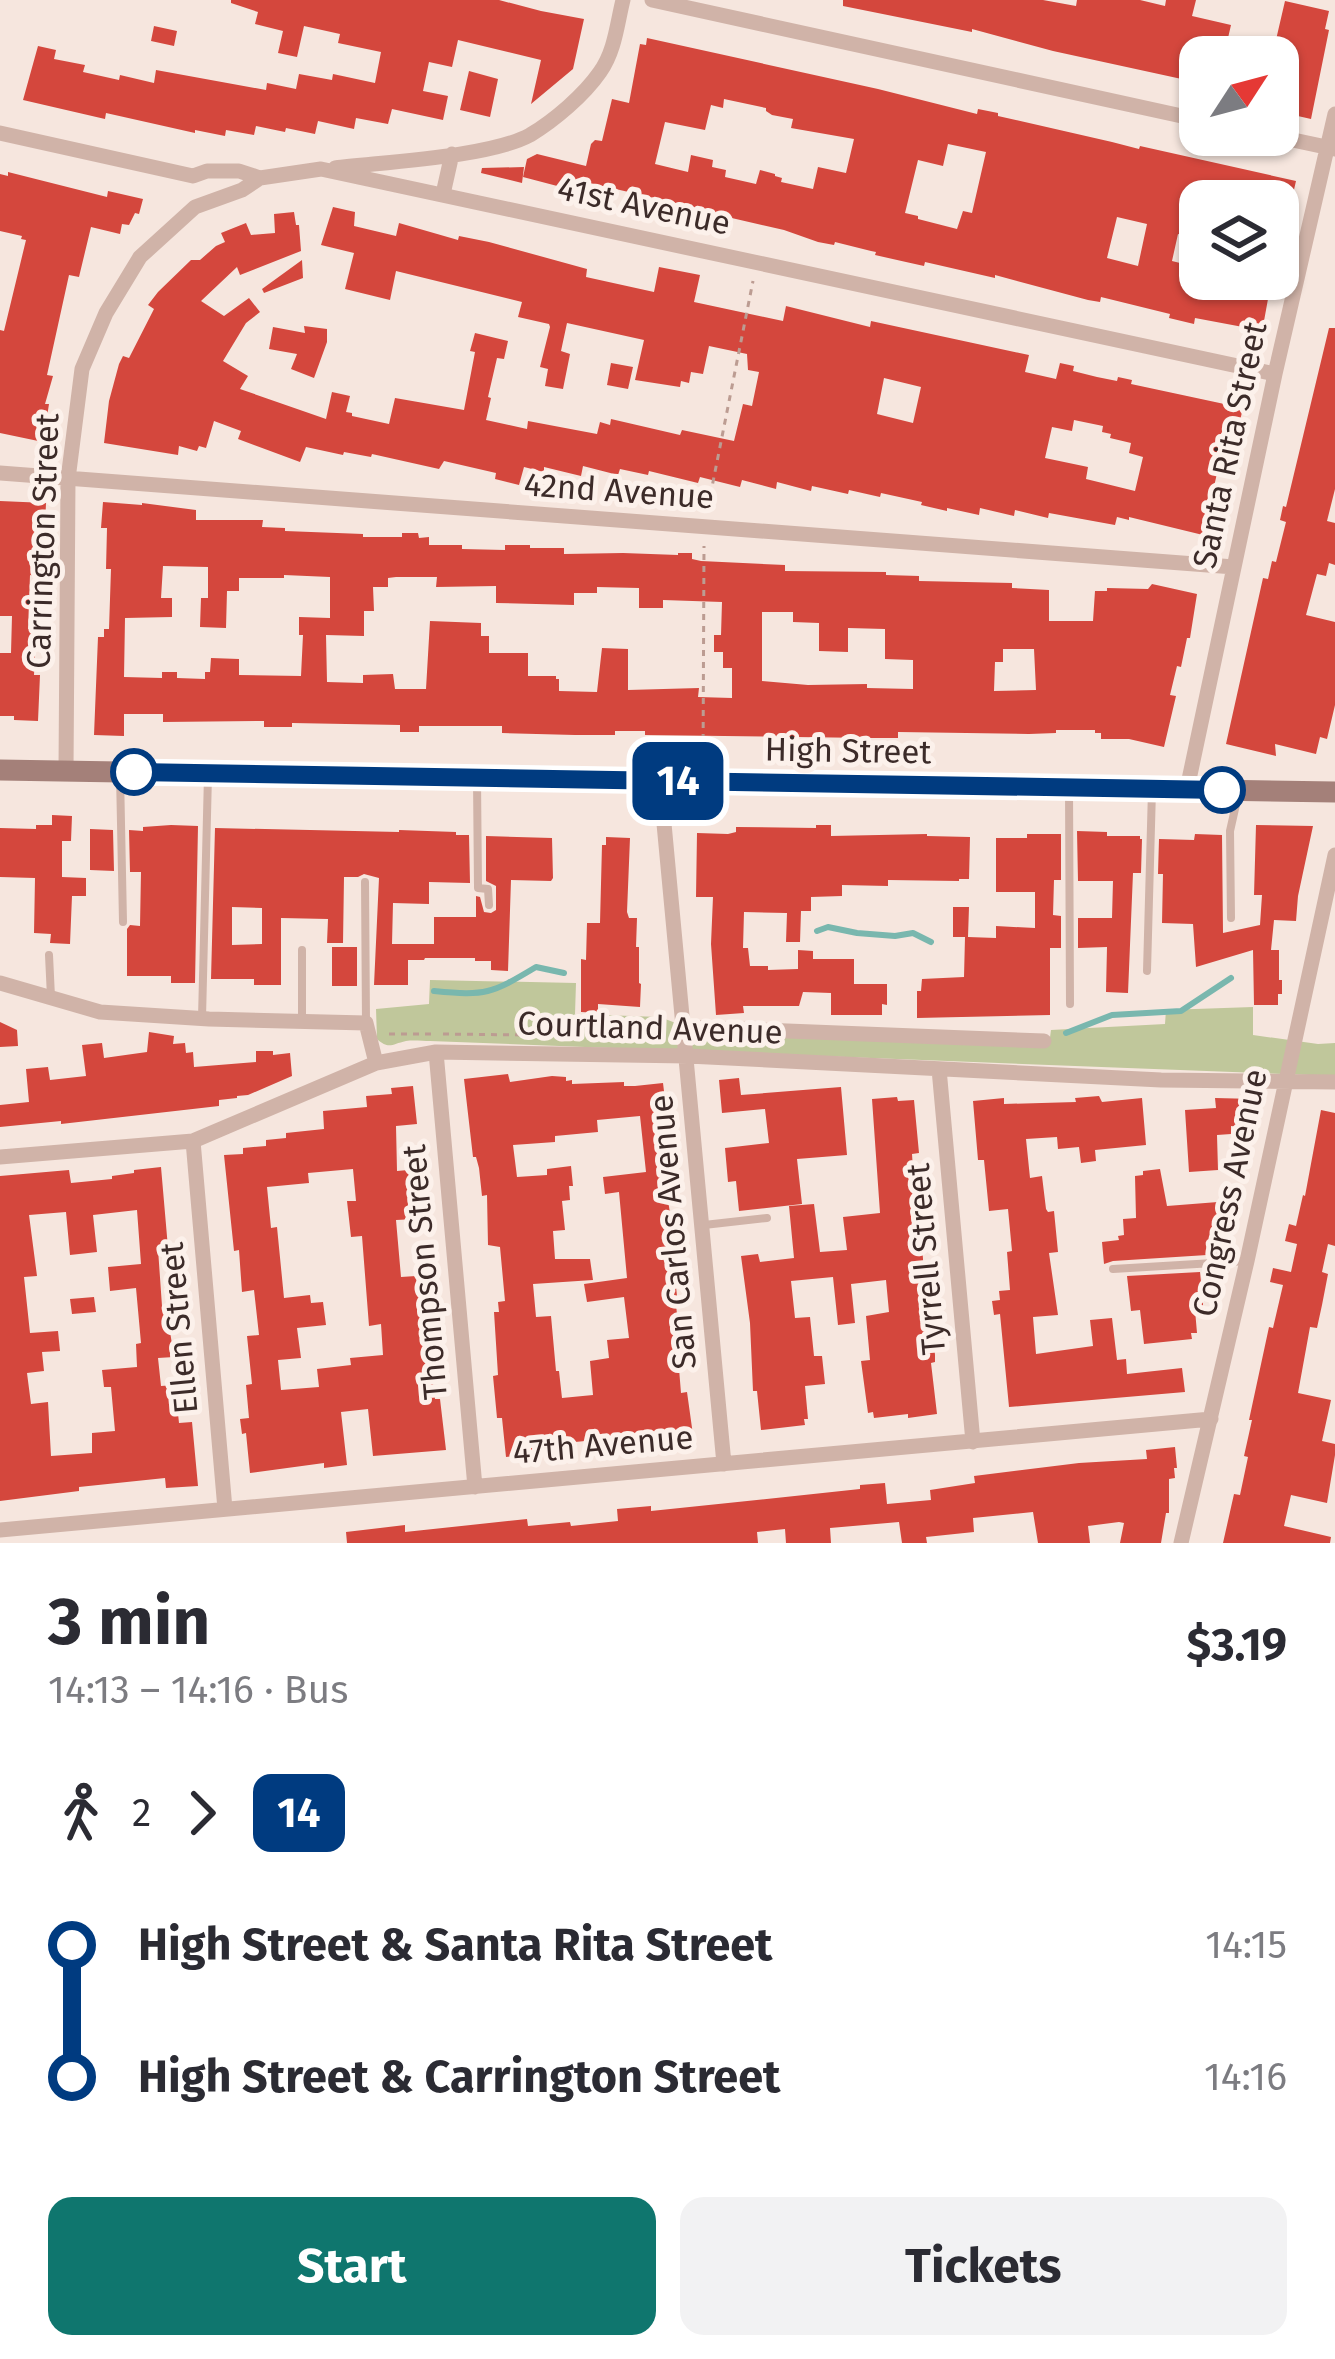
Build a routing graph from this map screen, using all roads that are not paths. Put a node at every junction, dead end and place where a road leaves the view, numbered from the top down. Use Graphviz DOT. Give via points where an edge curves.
graph roads {
  1 [pos="623,0"];
  2 [pos="652,0"];
  3 [pos="1335,114"];
  4 [pos="1179,115"];
  5 [pos="0,133"];
  6 [pos="1299,141"];
  7 [pos="1331,148"];
  8 [pos="452,154"];
  9 [pos="321,170"];
  10 [pos="193,176"];
  11 [pos="260,178"];
  12 [pos="443,194"];
  13 [pos="195,207"];
  14 [pos="1275,374"];
  15 [pos="0,472"];
  16 [pos="68,479"];
  17 [pos="1234,567"];
  18 [pos="0,770"];
  19 [pos="67,771"];
  20 [pos="120,772"];
  21 [pos="208,773"];
  22 [pos="477,778"];
  23 [pos="660,781"];
  24 [pos="1069,787"];
  25 [pos="1152,788"];
  26 [pos="1187,789"];
  27 [pos="1240,790"];
  28 [pos="1335,792"];
  29 [pos="1335,855"];
  30 [pos="365,882"];
  31 [pos="489,905"];
  32 [pos="1231,918"];
  33 [pos="123,922"];
  34 [pos="302,950"];
  35 [pos="49,955"];
  36 [pos="1147,971"];
  37 [pos="0,982"];
  38 [pos="51,998"];
  39 [pos="1070,1004"];
  40 [pos="202,1018"];
  41 [pos="302,1021"];
  42 [pos="366,1023"];
  43 [pos="685,1027"];
  44 [pos="1044,1041"];
  45 [pos="436,1052"];
  46 [pos="688,1057"];
  47 [pos="376,1063"];
  48 [pos="939,1070"];
  49 [pos="1335,1082"];
  50 [pos="1286,1083"];
  51 [pos="193,1141"];
  52 [pos="0,1157"];
  53 [pos="767,1218"];
  54 [pos="703,1225"];
  55 [pos="1247,1261"];
  56 [pos="1113,1269"];
  57 [pos="1211,1419"];
  58 [pos="974,1442"];
  59 [pos="724,1464"];
  60 [pos="475,1487"];
  61 [pos="225,1509"];
  62 [pos="0,1530"];
  63 [pos="1181,1543"];
  1 -- 8 [label="street" via="600,72 565,108 528,136"];
  2 -- 4 [label="street"];
  3 -- 7 [label="street, Santa Rita Street"];
  5 -- 10 [label="street, 41st Avenue"];
  6 -- 7 [label="street"];
  7 -- 14 [label="street, Santa Rita Street"];
  8 -- 9 [label="street"];
  8 -- 12 [label="street"];
  9 -- 11 [label="street, 41st Avenue"];
  9 -- 12 [label="street, 41st Avenue"];
  10 -- 11 [label="street, 41st Avenue" via="239,171"];
  10 -- 13 [label="street"];
  11 -- 13 [label="street, Carrington Street"];
  12 -- 14 [label="street, 41st Avenue"];
  13 -- 16 [label="street, Carrington Street" via="140,257 106,313 82,369"];
  14 -- 17 [label="street, Santa Rita Street"];
  15 -- 16 [label="street, 42nd Avenue"];
  16 -- 17 [label="street, 42nd Avenue"];
  16 -- 19 [label="street, Carrington Street"];
  17 -- 26 [label="street, Santa Rita Street"];
  18 -- 19 [label="main road, High Street"];
  19 -- 20 [label="main road, High Street"];
  20 -- 21 [label="main road, High Street"];
  20 -- 33 [label="lane"];
  21 -- 22 [label="main road, High Street"];
  21 -- 40 [label="lane"];
  22 -- 23 [label="main road, High Street"];
  22 -- 31 [label="lane" via="478,887 488,889"];
  23 -- 24 [label="main road, High Street"];
  23 -- 43 [label="street, San Carlos Avenue"];
  24 -- 25 [label="main road, High Street"];
  24 -- 39 [label="lane"];
  25 -- 26 [label="main road, High Street"];
  25 -- 36 [label="lane"];
  26 -- 27 [label="main road, High Street"];
  27 -- 28 [label="main road, High Street"];
  27 -- 32 [label="lane" via="1230,831"];
  29 -- 50 [label="street, Congress Avenue"];
  30 -- 42 [label="lane"];
  34 -- 41 [label="lane"];
  35 -- 38 [label="lane"];
  37 -- 38 [label="street"];
  38 -- 40 [label="street" via="100,1012"];
  40 -- 41 [label="street"];
  41 -- 42 [label="street"];
  42 -- 47 [label="street"];
  43 -- 44 [label="street, Courtland Avenue"];
  43 -- 46 [label="street, San Carlos Avenue"];
  45 -- 46 [label="street, Courtland Avenue"];
  45 -- 47 [label="street, Courtland Avenue"];
  45 -- 60 [label="street, Thompson Street"];
  46 -- 48 [label="street, Courtland Avenue"];
  46 -- 54 [label="street, San Carlos Avenue"];
  47 -- 51 [label="street, Courtland Avenue"];
  48 -- 50 [label="street, Courtland Avenue"];
  48 -- 58 [label="street, Tyrrell Street"];
  49 -- 50 [label="street, Courtland Avenue"];
  50 -- 55 [label="street, Congress Avenue"];
  51 -- 52 [label="street, Courtland Avenue"];
  51 -- 61 [label="street, Ellen Street"];
  53 -- 54 [label="lane"];
  54 -- 59 [label="street, San Carlos Avenue"];
  55 -- 56 [label="lane"];
  55 -- 57 [label="street, Congress Avenue"];
  57 -- 58 [label="street, 47th Avenue"];
  57 -- 63 [label="street, Congress Avenue"];
  58 -- 59 [label="street, 47th Avenue"];
  59 -- 60 [label="street, 47th Avenue"];
  60 -- 61 [label="street, 47th Avenue"];
  61 -- 62 [label="street, 47th Avenue"];
}
